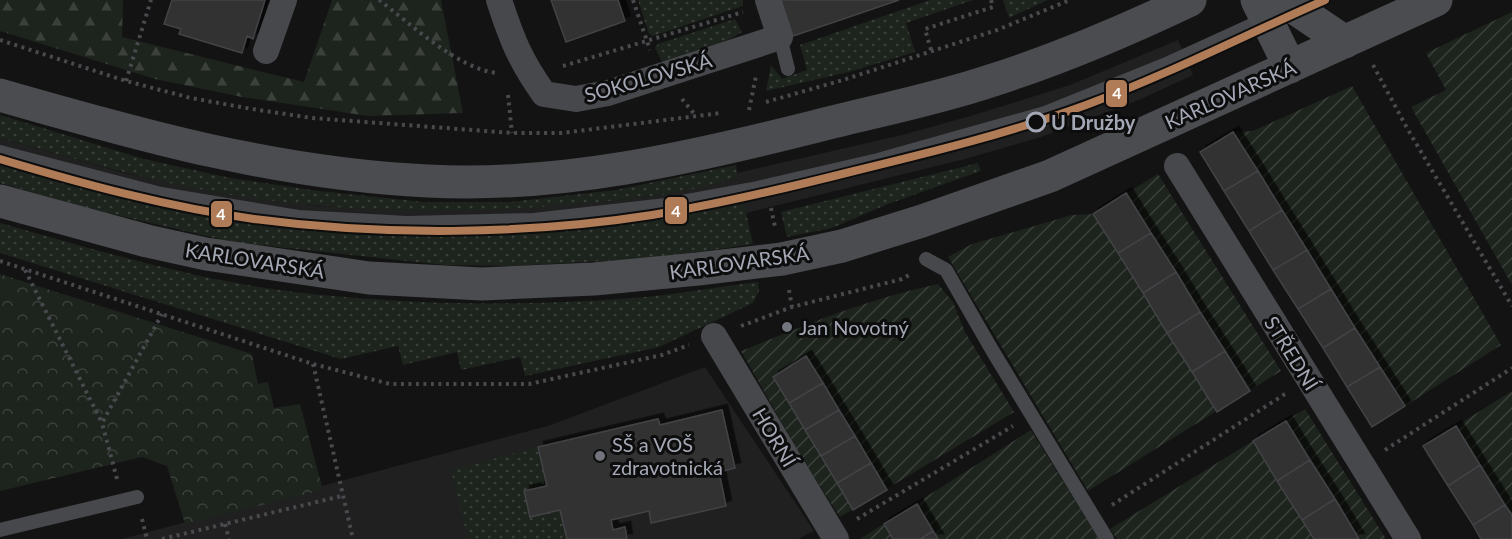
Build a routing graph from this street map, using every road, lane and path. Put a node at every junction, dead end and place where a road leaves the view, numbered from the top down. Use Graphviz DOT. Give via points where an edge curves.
graph roads {
  1 [pos="151,0"];
  2 [pos="284,0"];
  3 [pos="380,0"];
  4 [pos="499,0"];
  5 [pos="990,0"];
  6 [pos="1070,0"];
  7 [pos="1190,0"];
  8 [pos="1436,0"];
  9 [pos="768,2"];
  10 [pos="1288,4"];
  11 [pos="780,37"];
  12 [pos="0,40"];
  13 [pos="1357,50"];
  14 [pos="266,51"];
  15 [pos="931,51"];
  16 [pos="1290,67"];
  17 [pos="788,69"];
  18 [pos="506,74"];
  19 [pos="531,76"];
  20 [pos="126,81"];
  21 [pos="0,95"];
  22 [pos="749,107"];
  23 [pos="696,116"];
  24 [pos="512,133"];
  25 [pos="0,152"];
  26 [pos="1177,166"];
  27 [pos="0,201"];
  28 [pos="926,259"];
  29 [pos="0,261"];
  30 [pos="25,269"];
  31 [pos="1512,306"];
  32 [pos="162,314"];
  33 [pos="714,336"];
  34 [pos="313,364"];
  35 [pos="1512,368"];
  36 [pos="1308,379"];
  37 [pos="1031,415"];
  38 [pos="102,423"];
  39 [pos="1361,465"];
  40 [pos="342,496"];
  41 [pos="137,497"];
  42 [pos="122,501"];
  43 [pos="1094,516"];
  44 [pos="225,524"];
  45 [pos="0,530"];
  46 [pos="832,537"];
  47 [pos="162,539"];
  48 [pos="229,539"];
  49 [pos="352,539"];
  50 [pos="1107,539"];
  51 [pos="1408,539"];
  1 -- 20 [label="path"];
  2 -- 14 [label="street"];
  3 -- 18 [label="path" via="463,63 483,72"];
  4 -- 19 [label="street, SOKOLOVSKÁ" via="513,42"];
  5 -- 15 [label="path" via="993,7 925,29"];
  6 -- 15 [label="path" via="997,30"];
  7 -- 21 [label="main road" via="1078,50 911,105 670,160 595,173 486,182 375,178 221,154 122,131"];
  8 -- 13 [label="main road, KARLOVARSKÁ"];
  9 -- 11 [label="street"];
  9 -- 19 [label="path"];
  10 -- 13 [label="main road"];
  10 -- 16 [label="main road"];
  10 -- 25 [label="lane" via="1164,65 1045,113 878,160 666,205 534,220 407,223 298,217 161,194"];
  11 -- 17 [label="lane"];
  11 -- 19 [label="street, SOKOLOVSKÁ" via="608,93 576,99 544,94"];
  12 -- 20 [label="path"];
  13 -- 16 [label="main road, KARLOVARSKÁ"];
  13 -- 31 [label="path"];
  15 -- 22 [label="path"];
  16 -- 27 [label="main road, KARLOVARSKÁ" via="1050,176 922,221 842,246 782,259 698,269 482,284 369,278 206,254"];
  18 -- 19 [label="path"];
  18 -- 24 [label="path"];
  20 -- 24 [label="path" via="191,98 292,115"];
  23 -- 24 [label="path" via="562,133"];
  26 -- 36 [label="street, STŘEDNÍ"];
  28 -- 33 [label="path" via="917,271 902,279 792,307"];
  28 -- 37 [label="lane" via="946,270"];
  29 -- 30 [label="path"];
  30 -- 32 [label="path"];
  30 -- 38 [label="path"];
  32 -- 34 [label="path"];
  32 -- 38 [label="path"];
  33 -- 34 [label="path" via="662,355 529,384 390,384"];
  33 -- 46 [label="street, HORNÍ"];
  34 -- 40 [label="path"];
  35 -- 39 [label="path"];
  36 -- 39 [label="street, STŘEDNÍ"];
  36 -- 43 [label="path"];
  37 -- 43 [label="lane"];
  37 -- 46 [label="path"];
  38 -- 42 [label="path"];
  39 -- 51 [label="street, STŘEDNÍ"];
  40 -- 44 [label="path"];
  40 -- 49 [label="path"];
  41 -- 42 [label="lane"];
  42 -- 45 [label="lane"];
  43 -- 50 [label="lane"];
  44 -- 47 [label="path"];
  44 -- 48 [label="path"];
}
